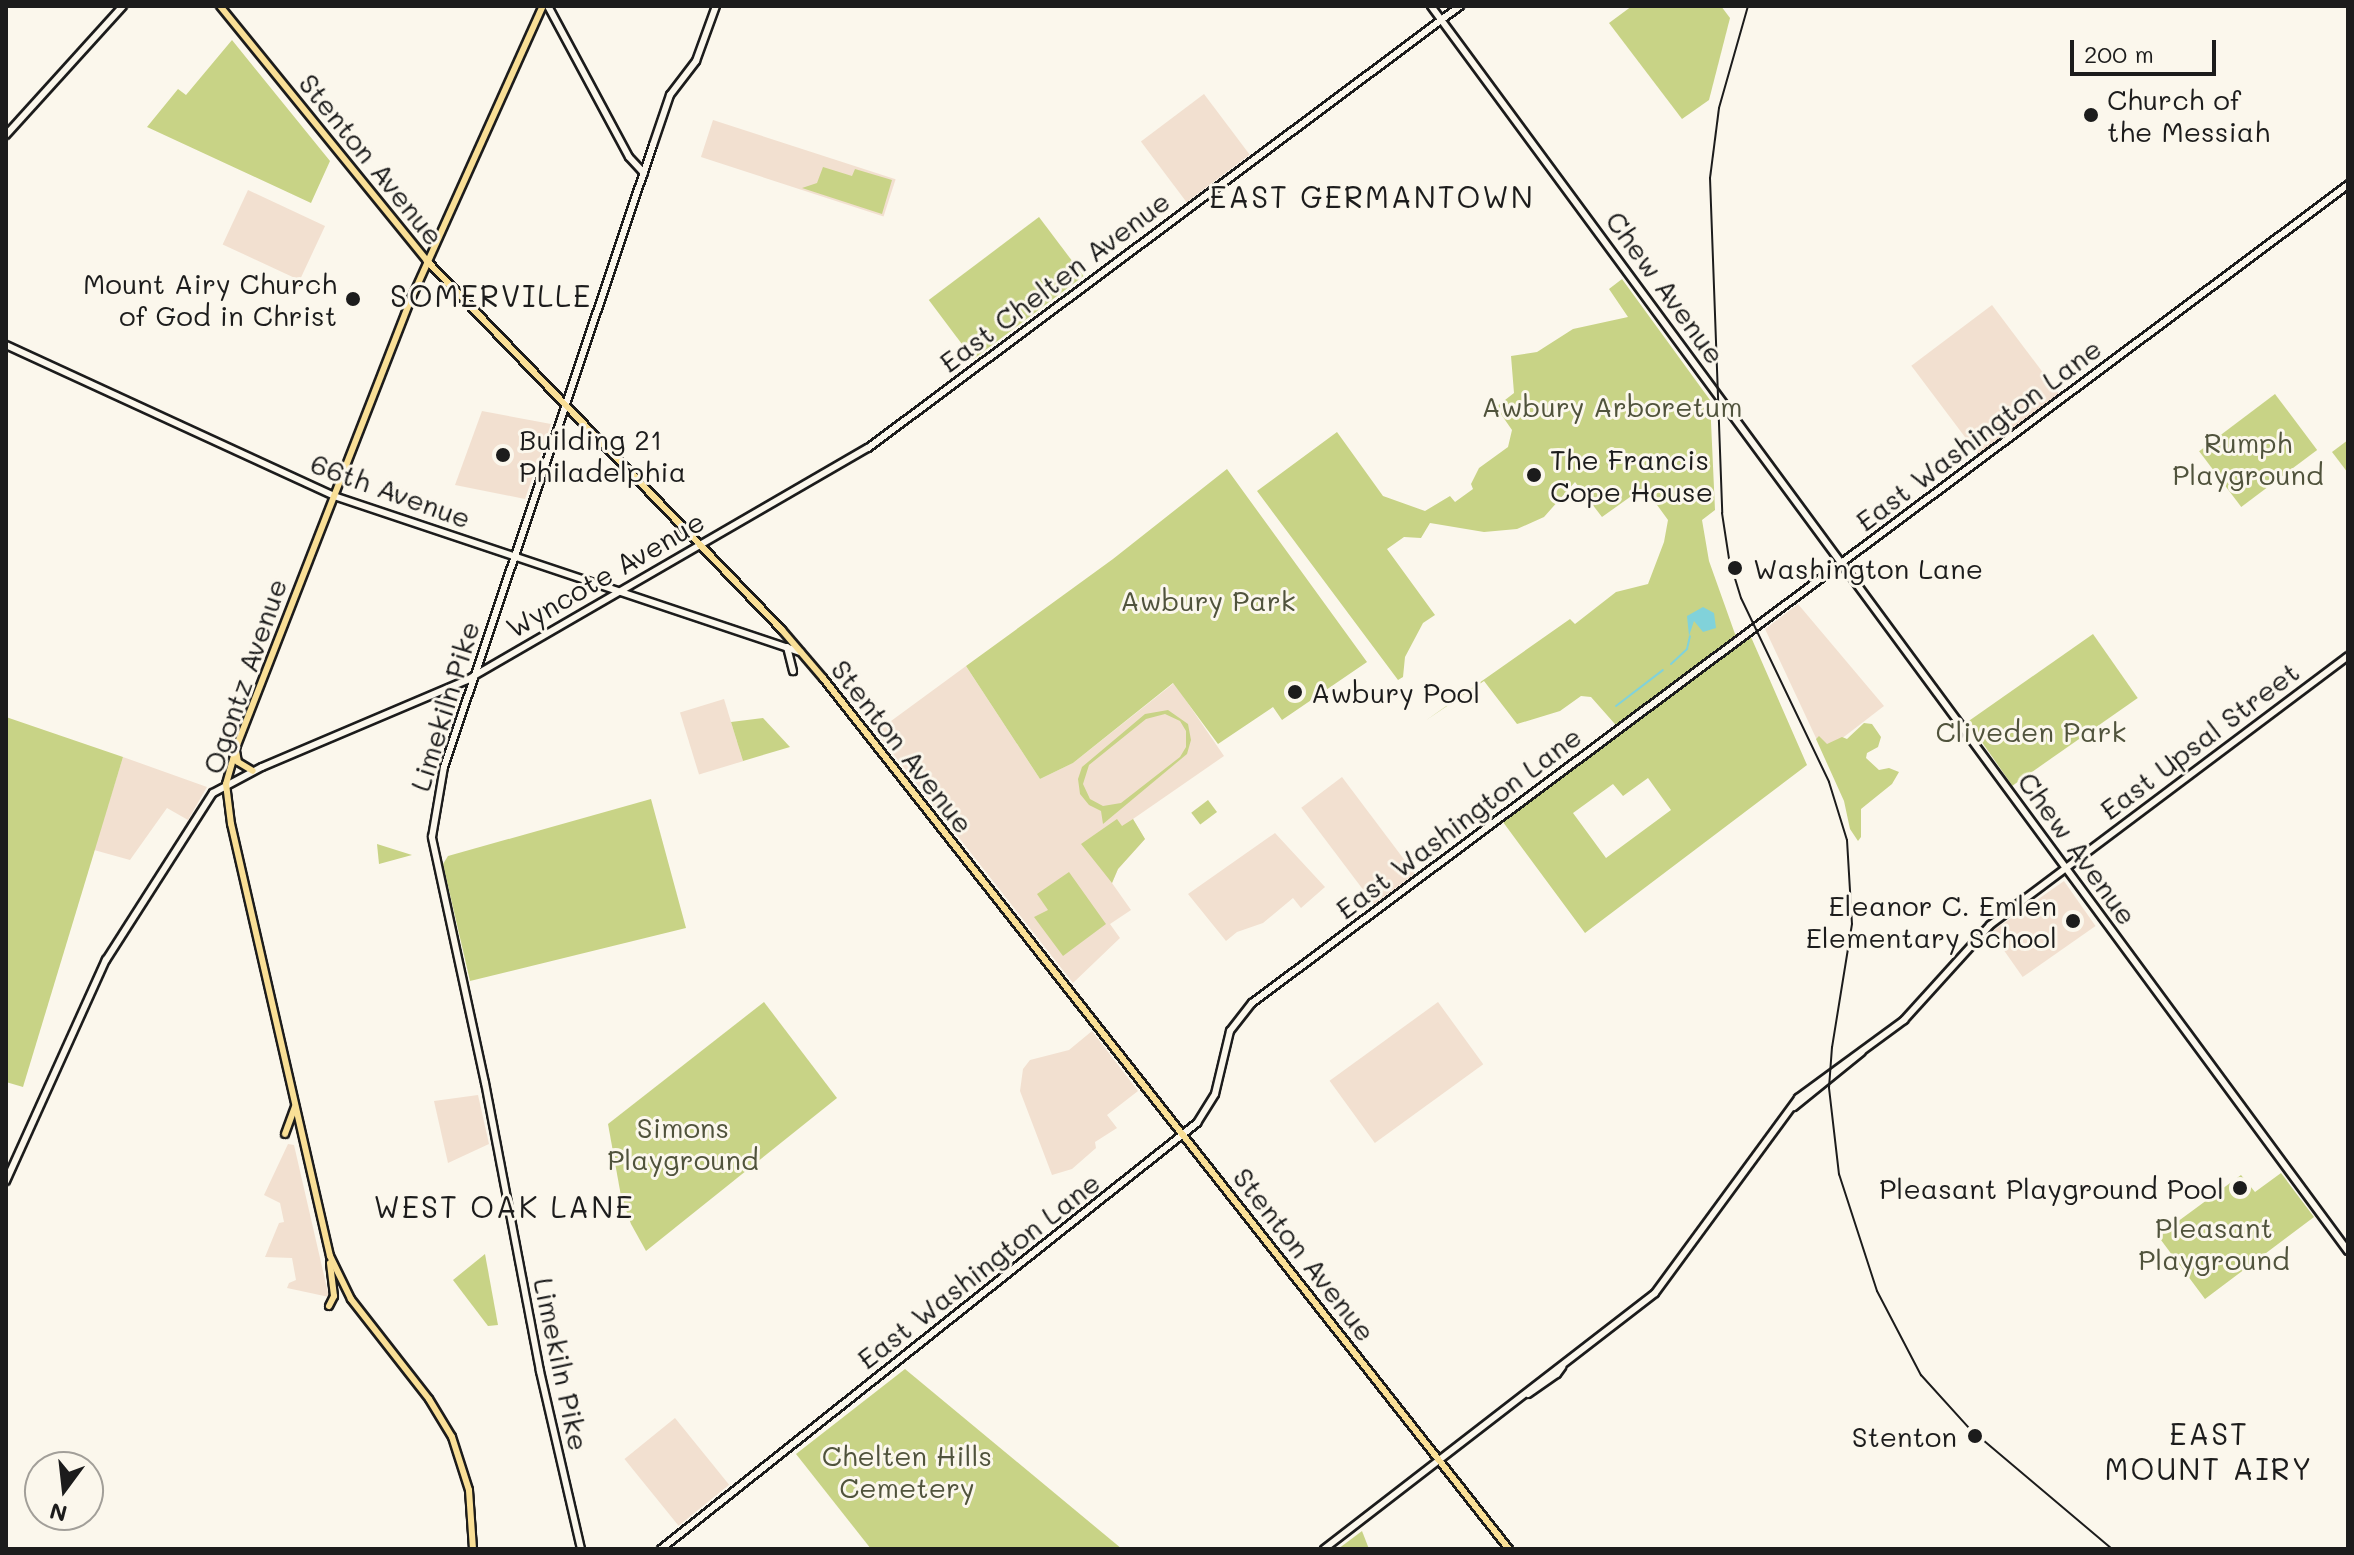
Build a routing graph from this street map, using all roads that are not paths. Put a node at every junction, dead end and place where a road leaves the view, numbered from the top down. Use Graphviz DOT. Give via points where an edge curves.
graph roads {
  1 [pos="123,6"];
  2 [pos="220,6"];
  3 [pos="546,6"];
  4 [pos="716,6"];
  5 [pos="1431,6"];
  6 [pos="1460,6"];
  7 [pos="1441,19"];
  8 [pos="6,135"];
  9 [pos="644,173"];
  10 [pos="2348,185"];
  11 [pos="427,261"];
  12 [pos="6,345"];
  13 [pos="565,404"];
  14 [pos="868,448"];
  15 [pos="334,496"];
  16 [pos="700,544"];
  17 [pos="513,557"];
  18 [pos="1842,563"];
  19 [pos="618,592"];
  20 [pos="778,626"];
  21 [pos="773,642"];
  22 [pos="787,647"];
  23 [pos="801,652"];
  24 [pos="2348,656"];
  25 [pos="793,671"];
  26 [pos="474,676"];
  27 [pos="236,747"];
  28 [pos="253,771"];
  29 [pos="226,784"];
  30 [pos="2066,868"];
  31 [pos="295,1107"];
  32 [pos="285,1134"];
  33 [pos="1183,1135"];
  34 [pos="6,1181"];
  35 [pos="2348,1251"];
  36 [pos="330,1256"];
  37 [pos="329,1306"];
  38 [pos="1441,1462"];
  39 [pos="473,1549"];
  40 [pos="581,1549"];
  41 [pos="661,1549"];
  42 [pos="1324,1549"];
  43 [pos="1509,1549"];
  1 -- 8 [label="street"];
  2 -- 11 [label="main road, Stenton Avenue"];
  3 -- 9 [label="street" via="629,157"];
  3 -- 11 [label="main road, Ogontz Avenue"];
  4 -- 9 [label="street, Limekiln Pike" via="696,61 670,95"];
  5 -- 7 [label="street, Chew Avenue"];
  6 -- 7 [label="street, East Chelten Avenue"];
  7 -- 14 [label="street, East Chelten Avenue"];
  7 -- 18 [label="street, Chew Avenue"];
  9 -- 13 [label="street, Limekiln Pike"];
  10 -- 18 [label="street, East Washington Lane"];
  11 -- 13 [label="main road, Stenton Avenue"];
  11 -- 15 [label="main road, Ogontz Avenue"];
  12 -- 15 [label="street, 66th Avenue"];
  13 -- 16 [label="main road, Stenton Avenue"];
  13 -- 17 [label="street, Limekiln Pike"];
  14 -- 16 [label="street, Wyncote Avenue"];
  15 -- 17 [label="street, 66th Avenue"];
  15 -- 27 [label="main road, Ogontz Avenue"];
  16 -- 19 [label="street, Wyncote Avenue"];
  16 -- 20 [label="main road, Stenton Avenue"];
  17 -- 19 [label="street, 66th Avenue"];
  17 -- 26 [label="street, Limekiln Pike"];
  18 -- 30 [label="street, Chew Avenue"];
  18 -- 33 [label="street, East Washington Lane" via="1247,1006 1228,1037 1211,1104"];
  19 -- 21 [label="street, 66th Avenue"];
  19 -- 26 [label="street, Wyncote Avenue"];
  20 -- 21 [label="street"];
  20 -- 23 [label="main road, Stenton Avenue"];
  21 -- 22 [label="street, 66th Avenue"];
  22 -- 23 [label="street, 66th Avenue"];
  22 -- 25 [label="street"];
  23 -- 33 [label="main road, Stenton Avenue"];
  24 -- 30 [label="street, East Upsal Street"];
  26 -- 28 [label="street, Wyncote Avenue"];
  26 -- 40 [label="street, Limekiln Pike" via="444,767 432,837"];
  27 -- 28 [label="main road" via="238,762"];
  27 -- 29 [label="main road, Ogontz Avenue"];
  28 -- 29 [label="street, Wyncote Avenue"];
  29 -- 31 [label="main road, Ogontz Avenue"];
  29 -- 34 [label="street" via="213,793 106,960"];
  30 -- 35 [label="street, Chew Avenue"];
  30 -- 38 [label="street, East Upsal Street" via="1986,929 1911,1014 1794,1107 1663,1285"];
  31 -- 32 [label="main road"];
  31 -- 36 [label="main road, Ogontz Avenue"];
  33 -- 38 [label="main road, Stenton Avenue"];
  33 -- 41 [label="street, East Washington Lane"];
  36 -- 37 [label="main road" via="334,1296"];
  36 -- 39 [label="main road, Ogontz Avenue" via="351,1299 452,1437 469,1490"];
  38 -- 42 [label="street, East Upsal Street"];
  38 -- 43 [label="main road, Stenton Avenue"];
}
